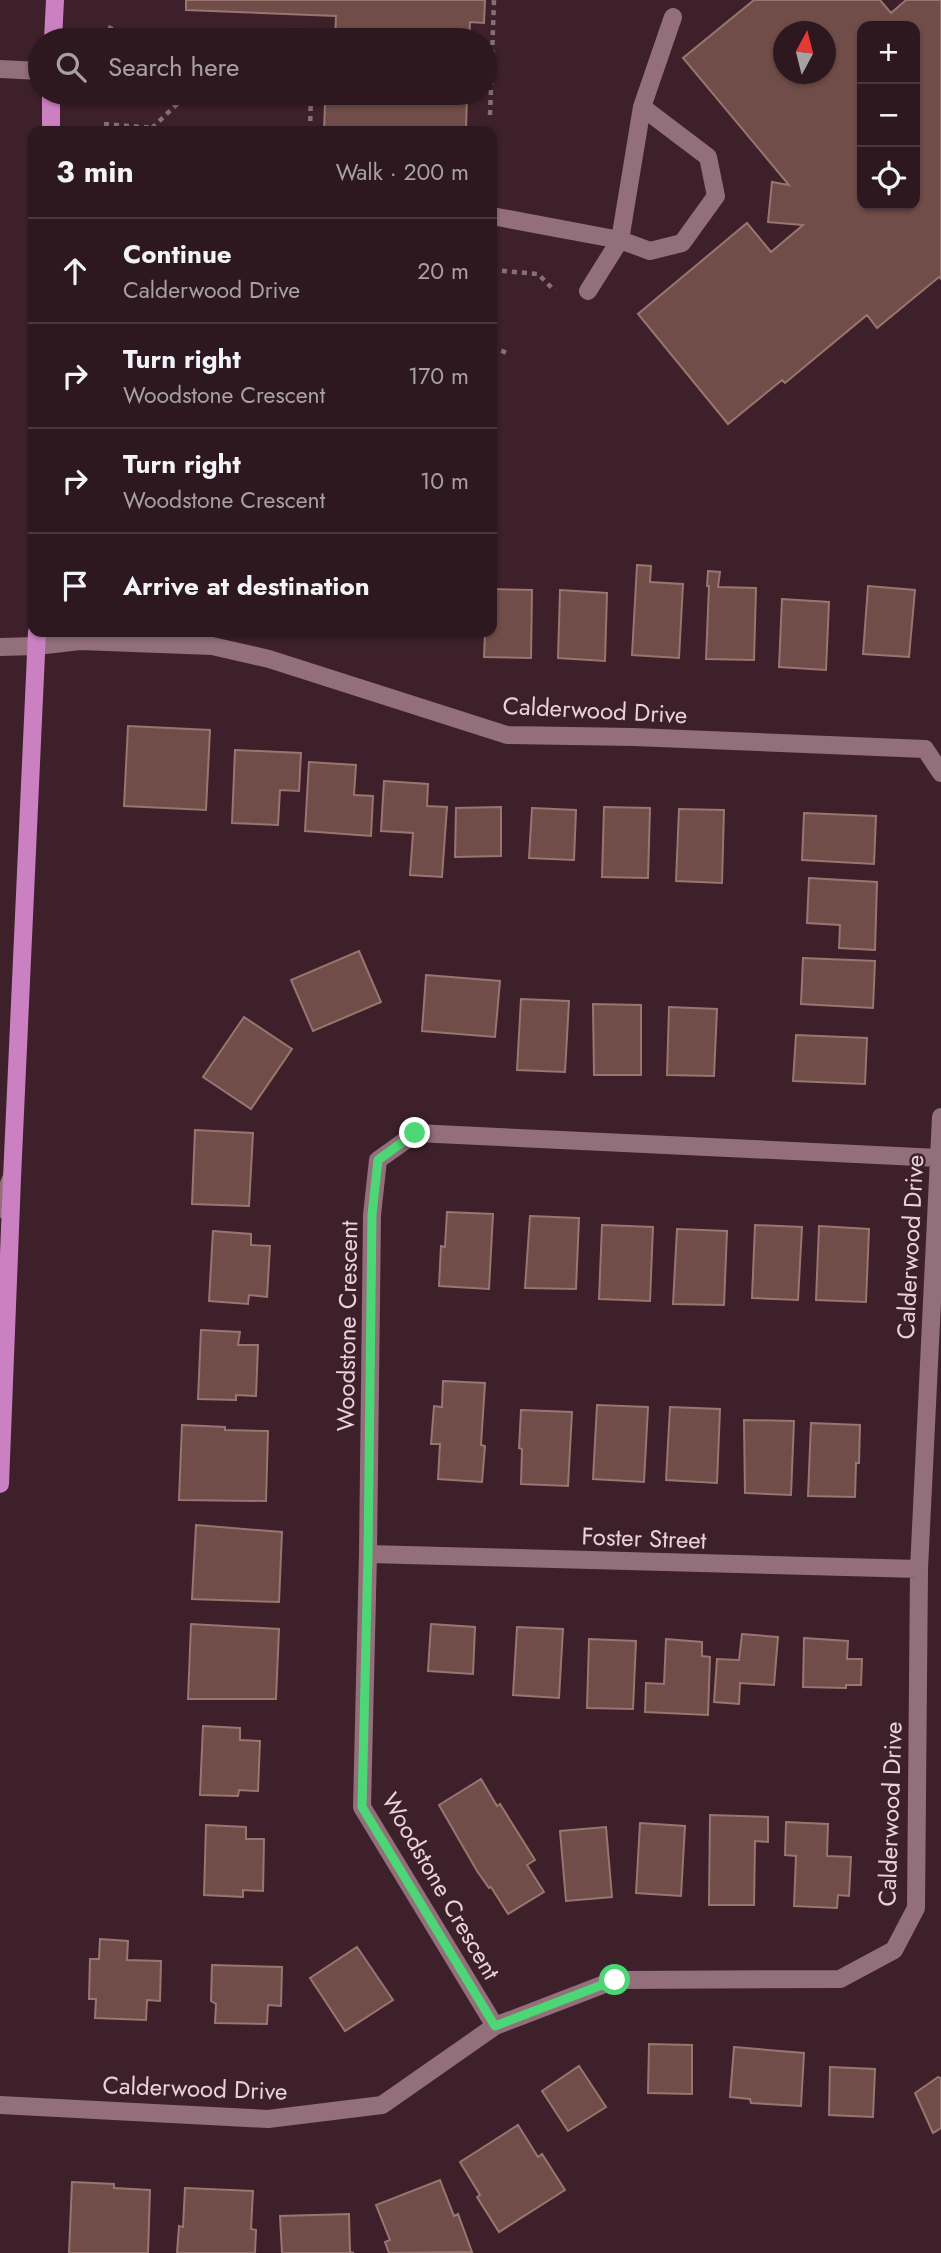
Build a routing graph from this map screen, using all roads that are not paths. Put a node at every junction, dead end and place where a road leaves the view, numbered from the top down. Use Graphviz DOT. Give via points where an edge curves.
graph roads {
  1 [pos="55,0"];
  2 [pos="673,17"];
  3 [pos="54,28"];
  4 [pos="0,69"];
  5 [pos="28,70"];
  6 [pos="51,105"];
  7 [pos="642,107"];
  8 [pos="51,126"];
  9 [pos="497,217"];
  10 [pos="620,240"];
  11 [pos="588,291"];
  12 [pos="37,639"];
  13 [pos="0,646"];
  14 [pos="941,773"];
  15 [pos="941,1117"];
  16 [pos="939,1158"];
  17 [pos="12,1178"];
  18 [pos="0,1209"];
  19 [pos="1,1386"];
  20 [pos="0,1484"];
  21 [pos="368,1555"];
  22 [pos="919,1569"];
  23 [pos="495,2026"];
  24 [pos="0,2105"];
  1 -- 3 [label="main road"];
  2 -- 7 [label="street"];
  4 -- 5 [label="street"];
  6 -- 8 [label="main road"];
  7 -- 10 [label="street"];
  7 -- 10 [label="street" via="708,157 716,197 682,243 650,251"];
  9 -- 10 [label="street"];
  10 -- 11 [label="street"];
  12 -- 13 [label="street"];
  12 -- 14 [label="street, Calderwood Drive" via="212,646 269,659 507,735 925,749"];
  12 -- 17 [label="main road"];
  15 -- 16 [label="street, Calderwood Drive"];
  16 -- 21 [label="street, Woodstone Crescent" via="415,1133 378,1160 372,1215"];
  16 -- 22 [label="street, Calderwood Drive"];
  17 -- 18 [label="street"];
  17 -- 19 [label="main road"];
  19 -- 20 [label="main road"];
  21 -- 22 [label="street, Foster Street"];
  21 -- 23 [label="street, Woodstone Crescent" via="362,1807"];
  22 -- 23 [label="street, Calderwood Drive" via="916,1908 894,1950 840,1979 615,1980"];
  23 -- 24 [label="street, Calderwood Drive" via="382,2105 268,2119"];
}
